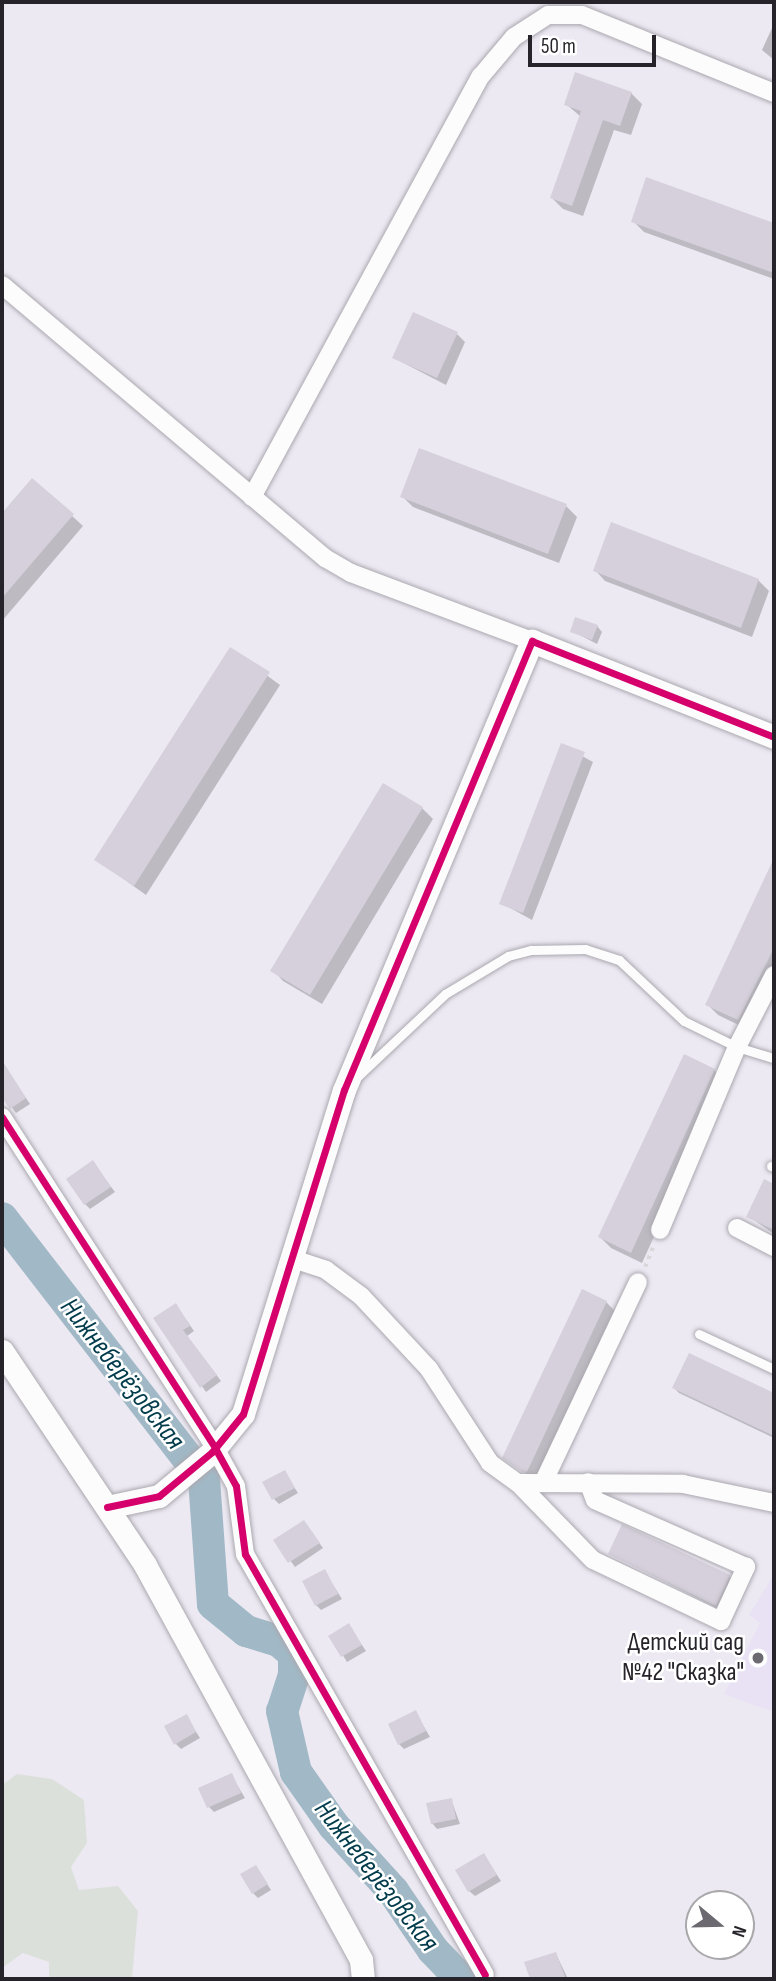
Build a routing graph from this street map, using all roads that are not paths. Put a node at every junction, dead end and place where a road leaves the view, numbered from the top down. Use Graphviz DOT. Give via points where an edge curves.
graph roads {
  1 [pos="774,93"];
  2 [pos="2,285"];
  3 [pos="251,497"];
  4 [pos="531,641"];
  5 [pos="774,737"];
  6 [pos="774,975"];
  7 [pos="737,1047"];
  8 [pos="774,1058"];
  9 [pos="344,1090"];
  10 [pos="2,1117"];
  11 [pos="737,1228"];
  12 [pos="660,1230"];
  13 [pos="774,1247"];
  14 [pos="290,1258"];
  15 [pos="638,1282"];
  16 [pos="699,1334"];
  17 [pos="2,1351"];
  18 [pos="774,1369"];
  19 [pos="215,1448"];
  20 [pos="588,1482"];
  21 [pos="518,1483"];
  22 [pos="543,1483"];
  23 [pos="774,1503"];
  24 [pos="107,1507"];
  25 [pos="485,1973"];
  26 [pos="363,1979"];
  1 -- 3 [label="street" via="582,15 548,15 514,37 481,76"];
  2 -- 3 [label="street"];
  3 -- 4 [label="street" via="325,558 351,572"];
  4 -- 5 [label="street"];
  4 -- 9 [label="street"];
  6 -- 7 [label="street"];
  7 -- 8 [label="lane"];
  7 -- 9 [label="lane" via="684,1021 619,960 585,949 531,950 508,956 445,993"];
  7 -- 12 [label="street"];
  9 -- 14 [label="street"];
  10 -- 19 [label="street"];
  11 -- 13 [label="street"];
  14 -- 19 [label="street" via="243,1414"];
  14 -- 21 [label="street" via="326,1270 370,1305 429,1369 480,1451 498,1472"];
  15 -- 22 [label="street"];
  16 -- 18 [label="lane"];
  17 -- 24 [label="street"];
  19 -- 24 [label="street" via="159,1496"];
  19 -- 25 [label="street" via="236,1486 245,1554"];
  20 -- 21 [label="street" via="595,1500 746,1567 722,1621 593,1560"];
  20 -- 22 [label="street"];
  20 -- 23 [label="street" via="683,1484"];
  21 -- 22 [label="street"];
  24 -- 26 [label="street" via="145,1565 361,1960"];
}
